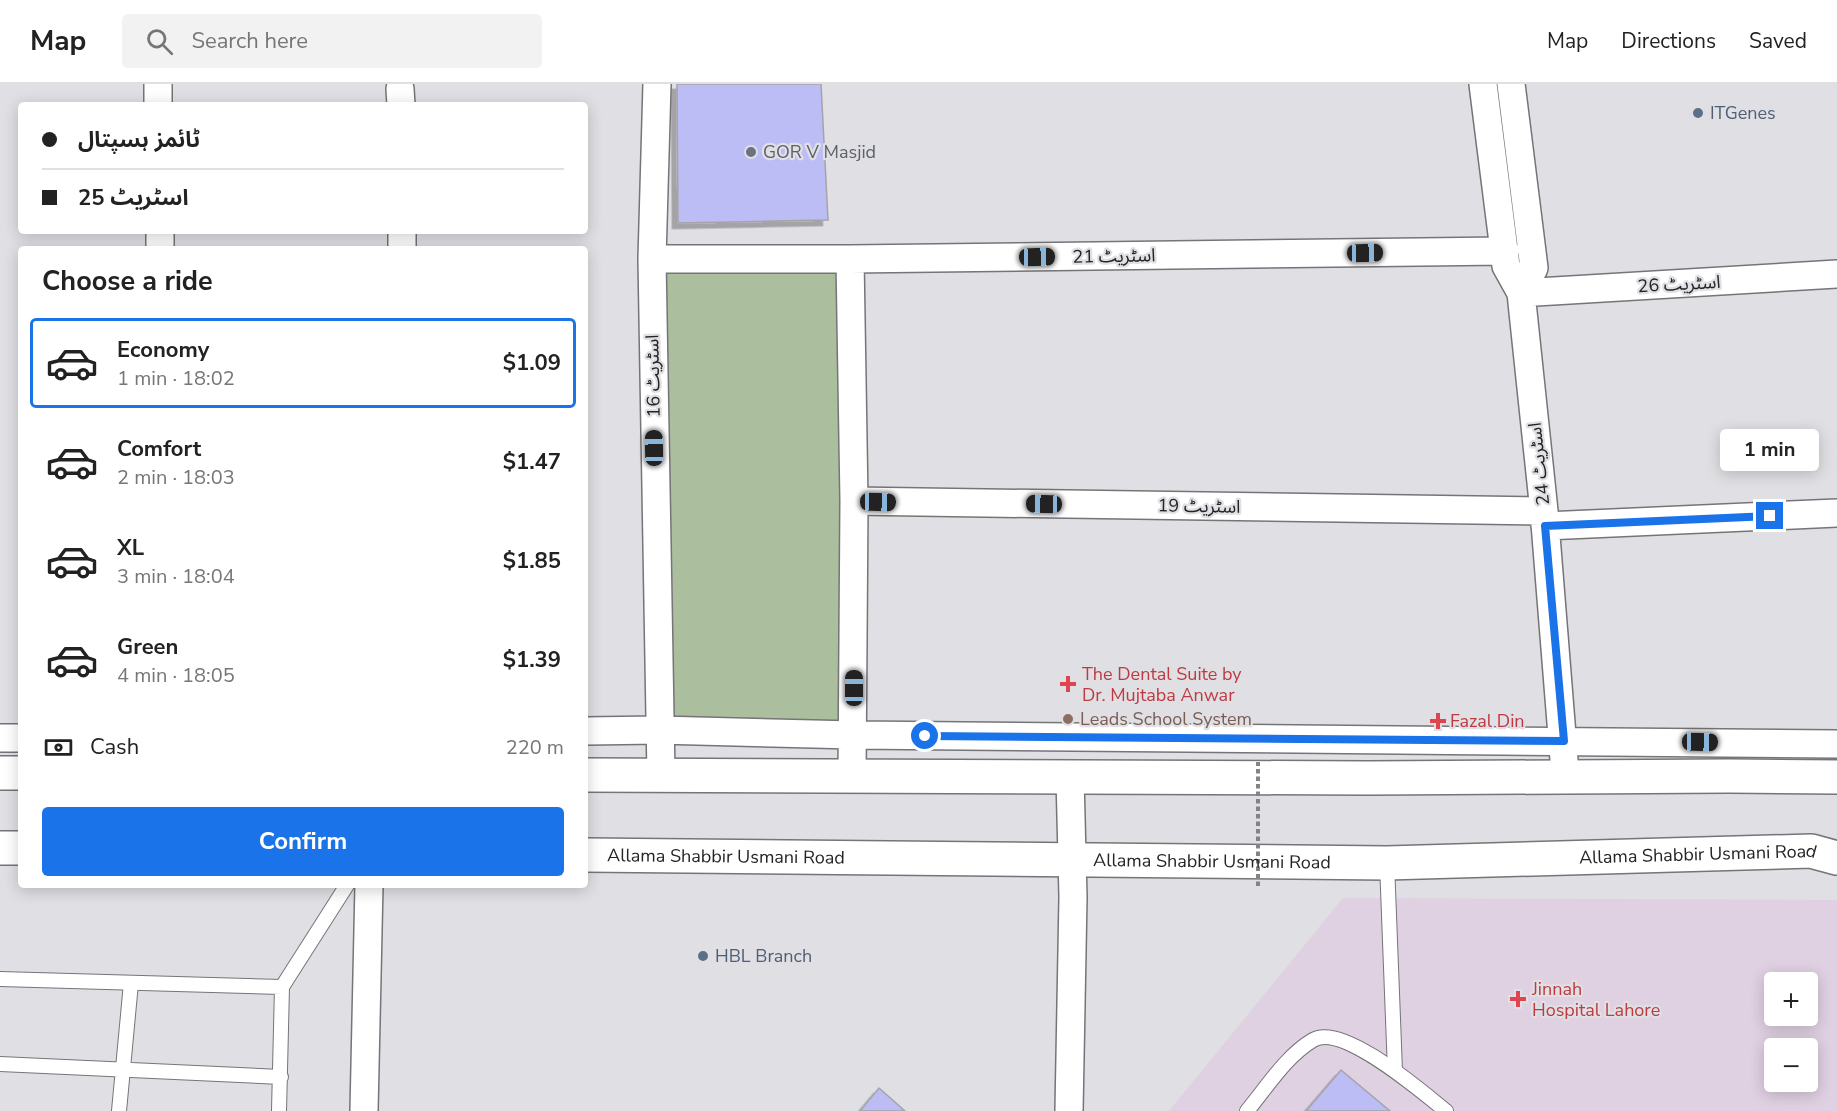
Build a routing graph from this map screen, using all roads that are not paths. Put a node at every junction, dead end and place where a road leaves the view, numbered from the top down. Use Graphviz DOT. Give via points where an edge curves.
graph roads {
  1 [pos="158,84"];
  2 [pos="657,84"];
  3 [pos="1483,84"];
  4 [pos="1511,84"];
  5 [pos="158,102"];
  6 [pos="1505,251"];
  7 [pos="652,259"];
  8 [pos="850,259"];
  9 [pos="1837,274"];
  10 [pos="1521,293"];
  11 [pos="854,501"];
  12 [pos="1837,513"];
  13 [pos="1545,518"];
  14 [pos="659,730"];
  15 [pos="588,731"];
  16 [pos="854,735"];
  17 [pos="0,738"];
  18 [pos="18,738"];
  19 [pos="1564,741"];
  20 [pos="1837,744"];
  21 [pos="0,773"];
  22 [pos="18,773"];
  23 [pos="588,775"];
  24 [pos="661,775"];
  25 [pos="852,776"];
  26 [pos="1070,777"];
  27 [pos="1837,777"];
  28 [pos="1565,778"];
  29 [pos="0,848"];
  30 [pos="18,848"];
  31 [pos="588,855"];
  32 [pos="1837,858"];
  33 [pos="1073,861"];
  34 [pos="1386,863"];
  35 [pos="345,888"];
  36 [pos="369,888"];
  37 [pos="0,979"];
  38 [pos="131,983"];
  39 [pos="282,987"];
  40 [pos="0,1064"];
  41 [pos="123,1069"];
  42 [pos="1395,1071"];
  43 [pos="281,1077"];
  44 [pos="119,1111"];
  45 [pos="279,1111"];
  46 [pos="364,1111"];
  47 [pos="1069,1111"];
  48 [pos="1247,1111"];
  49 [pos="1446,1111"];
  1 -- 5 [label="street"];
  2 -- 7 [label="street, اسٹریٹ 16"];
  3 -- 6 [label="street, اسٹریٹ 24"];
  4 -- 10 [label="street" via="1534,268"];
  6 -- 8 [label="street, اسٹریٹ 21"];
  6 -- 10 [label="street, اسٹریٹ 24" via="1506,266"];
  7 -- 8 [label="street, اسٹریٹ 21"];
  7 -- 14 [label="street, اسٹریٹ 16"];
  8 -- 11 [label="street"];
  9 -- 10 [label="street, اسٹریٹ 26"];
  10 -- 13 [label="street, اسٹریٹ 24"];
  11 -- 13 [label="street, اسٹریٹ 19"];
  11 -- 16 [label="street"];
  12 -- 13 [label="street, اسٹریٹ 19"];
  13 -- 19 [label="street, اسٹریٹ 24"];
  14 -- 15 [label="street"];
  14 -- 16 [label="street"];
  14 -- 24 [label="street, اسٹریٹ 16"];
  16 -- 19 [label="street"];
  16 -- 25 [label="street"];
  17 -- 18 [label="street"];
  19 -- 20 [label="street"];
  19 -- 28 [label="street, اسٹریٹ 24"];
  21 -- 22 [label="main road"];
  23 -- 24 [label="main road"];
  24 -- 25 [label="main road"];
  25 -- 26 [label="main road"];
  26 -- 28 [label="main road"];
  26 -- 33 [label="street"];
  27 -- 28 [label="main road"];
  29 -- 30 [label="main road"];
  31 -- 33 [label="main road, Allama Shabbir Usmani Road"];
  32 -- 34 [label="main road, Allama Shabbir Usmani Road" via="1811,851"];
  33 -- 34 [label="main road, Allama Shabbir Usmani Road"];
  33 -- 47 [label="street"];
  34 -- 42 [label="lane"];
  35 -- 39 [label="lane"];
  36 -- 46 [label="street"];
  37 -- 38 [label="lane"];
  38 -- 39 [label="lane"];
  38 -- 41 [label="lane"];
  39 -- 43 [label="lane"];
  40 -- 41 [label="lane"];
  41 -- 43 [label="lane"];
  41 -- 44 [label="lane"];
  42 -- 48 [label="lane" via="1336,1037 1315,1038 1293,1054"];
  42 -- 49 [label="lane"];
  43 -- 45 [label="lane"];
}
